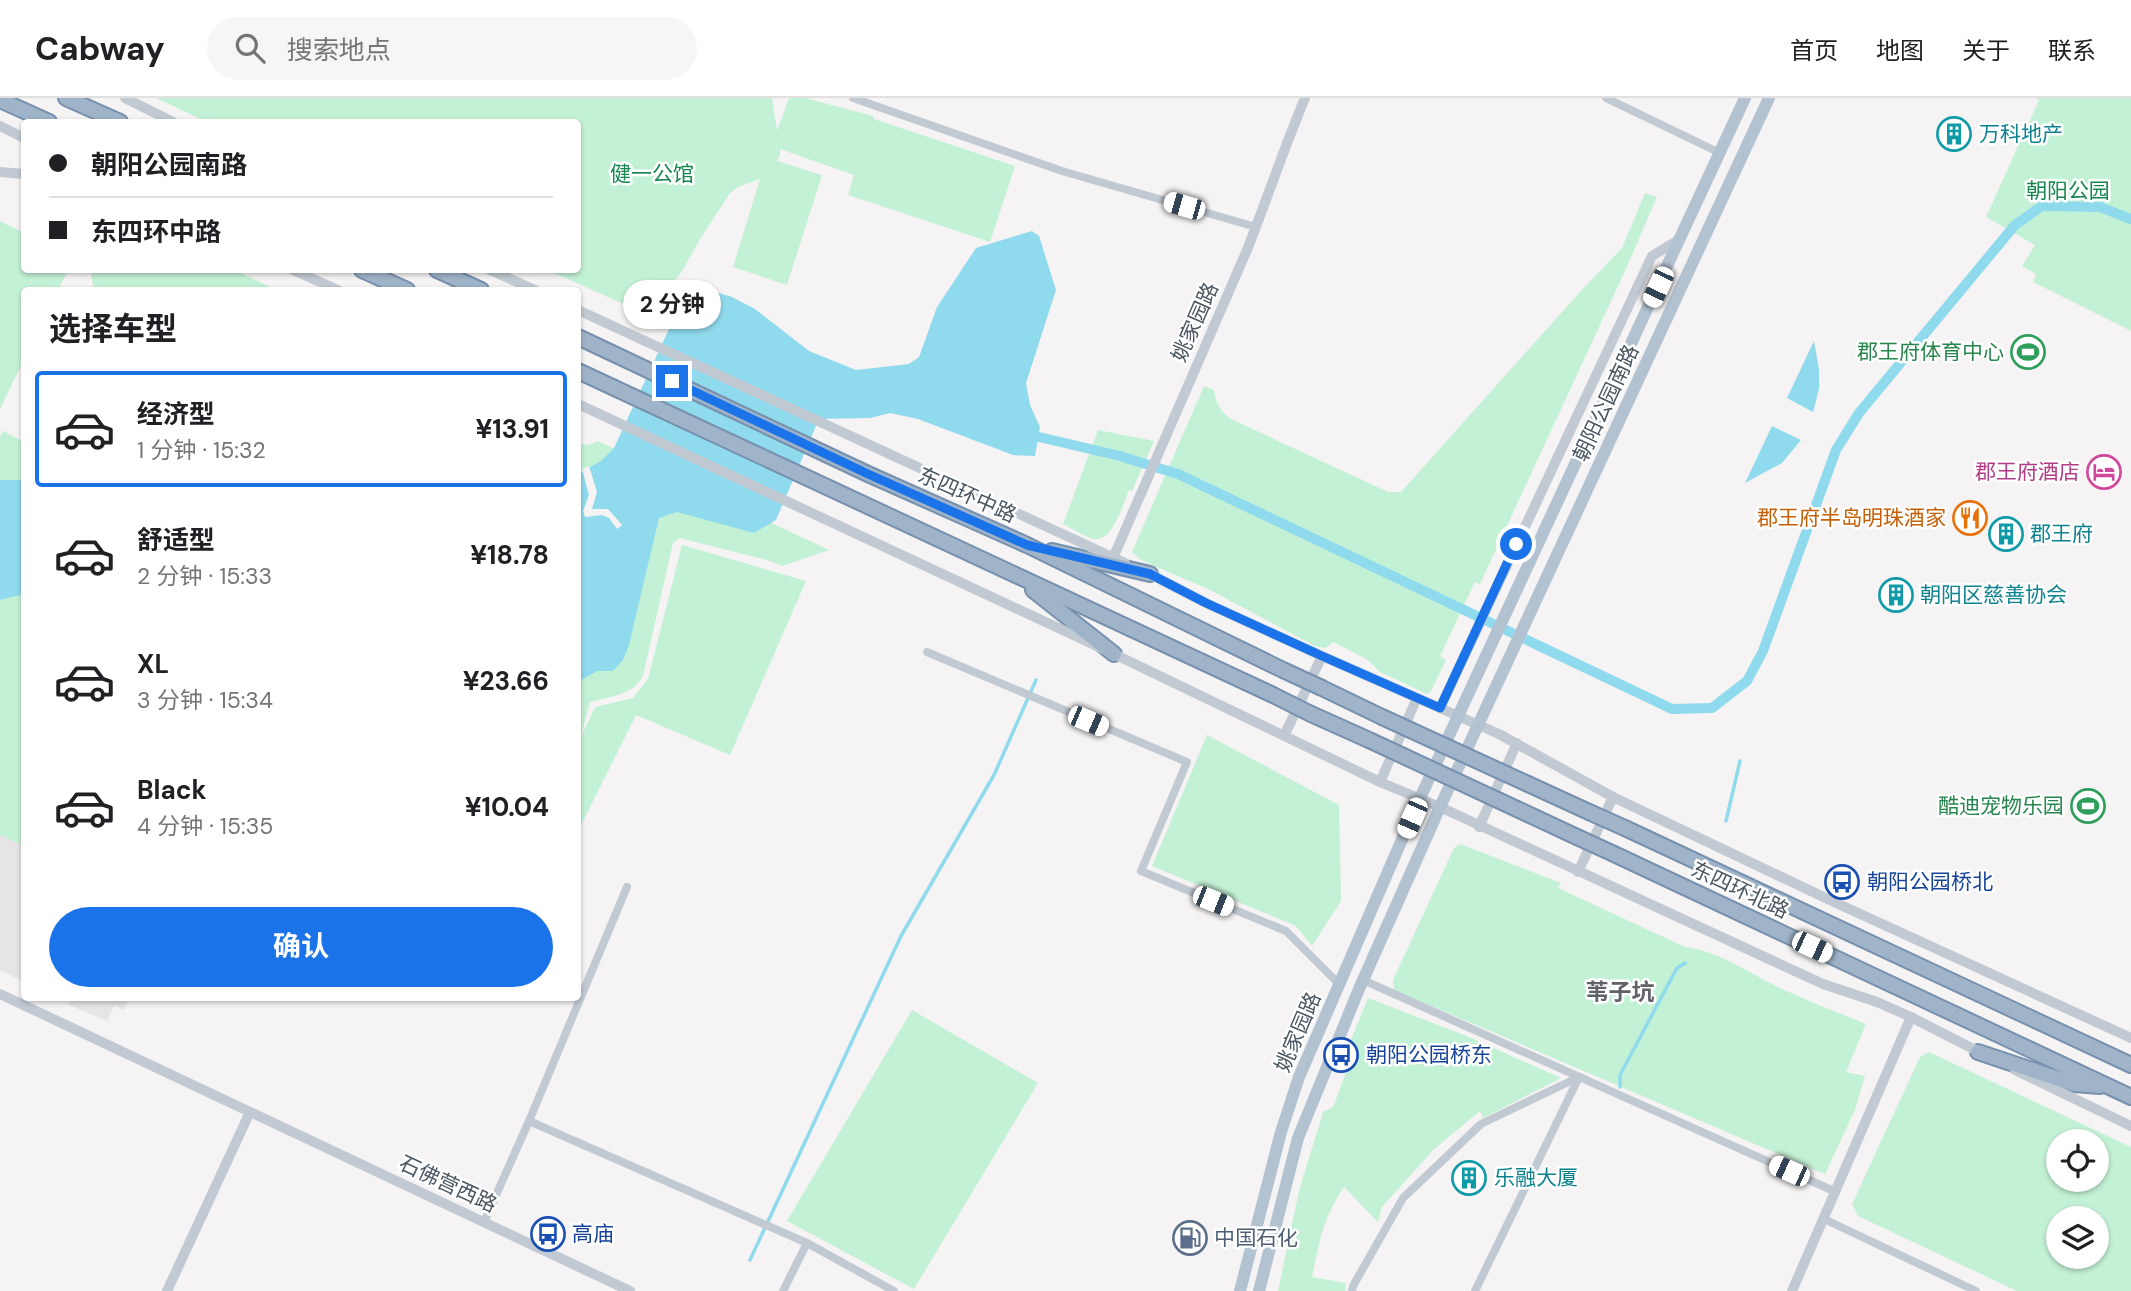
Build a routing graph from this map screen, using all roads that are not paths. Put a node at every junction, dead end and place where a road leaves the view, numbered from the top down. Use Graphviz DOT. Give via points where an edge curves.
graph roads {
  1 [pos="66,98"];
  2 [pos="853,98"];
  3 [pos="1305,98"];
  4 [pos="1606,98"];
  5 [pos="1745,98"];
  6 [pos="1769,98"];
  7 [pos="0,100"];
  8 [pos="130,100"];
  9 [pos="42,119"];
  10 [pos="113,119"];
  11 [pos="167,119"];
  12 [pos="0,126"];
  13 [pos="21,136"];
  14 [pos="1720,153"];
  15 [pos="0,172"];
  16 [pos="21,174"];
  17 [pos="1256,227"];
  18 [pos="1680,239"];
  19 [pos="300,273"];
  20 [pos="369,273"];
  21 [pos="444,273"];
  22 [pos="497,273"];
  23 [pos="331,287"];
  24 [pos="400,287"];
  25 [pos="474,287"];
  26 [pos="528,287"];
  27 [pos="581,311"];
  28 [pos="581,338"];
  29 [pos="581,372"];
  30 [pos="581,405"];
  31 [pos="1027,545"];
  32 [pos="1113,558"];
  33 [pos="1150,574"];
  34 [pos="1013,575"];
  35 [pos="927,652"];
  36 [pos="1114,654"];
  37 [pos="1322,656"];
  38 [pos="1417,698"];
  39 [pos="1440,708"];
  40 [pos="1458,715"];
  41 [pos="1479,724"];
  42 [pos="1284,736"];
  43 [pos="1517,743"];
  44 [pos="1380,782"];
  45 [pos="1528,784"];
  46 [pos="1613,797"];
  47 [pos="1420,799"];
  48 [pos="1440,807"];
  49 [pos="1479,827"];
  50 [pos="1578,872"];
  51 [pos="627,887"];
  52 [pos="1363,980"];
  53 [pos="1339,984"];
  54 [pos="0,994"];
  55 [pos="581,997"];
  56 [pos="579,1001"];
  57 [pos="1911,1017"];
  58 [pos="2131,1038"];
  59 [pos="1978,1052"];
  60 [pos="2131,1065"];
  61 [pos="1579,1077"];
  62 [pos="2108,1086"];
  63 [pos="2131,1097"];
  64 [pos="250,1112"];
  65 [pos="529,1121"];
  66 [pos="2131,1126"];
  67 [pos="1836,1192"];
  68 [pos="1824,1219"];
  69 [pos="484,1222"];
  70 [pos="807,1243"];
  71 [pos="167,1291"];
  72 [pos="630,1291"];
  73 [pos="783,1291"];
  74 [pos="894,1291"];
  75 [pos="1240,1291"];
  76 [pos="1259,1291"];
  77 [pos="1352,1291"];
  78 [pos="1475,1291"];
  79 [pos="1792,1291"];
  80 [pos="1976,1291"];
  1 -- 10 [label="highway"];
  2 -- 17 [label="street" via="1062,172"];
  3 -- 17 [label="street, 姚家园路"];
  4 -- 14 [label="street"];
  5 -- 14 [label="main road, 朝阳公园南路"];
  6 -- 41 [label="main road, 朝阳公园南路"];
  7 -- 9 [label="highway"];
  8 -- 11 [label="street"];
  12 -- 13 [label="street"];
  14 -- 18 [label="main road, 朝阳公园南路"];
  15 -- 16 [label="street"];
  17 -- 32 [label="street, 姚家园路"];
  18 -- 39 [label="street, 朝阳公园南路" via="1652,256"];
  18 -- 40 [label="main road, 朝阳公园南路"];
  19 -- 23 [label="street"];
  20 -- 24 [label="highway"];
  21 -- 25 [label="highway"];
  22 -- 26 [label="street"];
  27 -- 32 [label="street, 东四环中路"];
  28 -- 31 [label="highway, 东四环中路"];
  29 -- 34 [label="highway"];
  30 -- 36 [label="street"];
  31 -- 33 [label="highway"];
  31 -- 45 [label="highway, 东四环中路, bridge"];
  32 -- 33 [label="street, 东四环中路"];
  33 -- 37 [label="street, 东四环中路"];
  34 -- 36 [label="highway"];
  34 -- 62 [label="highway, 东四环北路, bridge"];
  35 -- 53 [label="street" via="1187,762 1141,871 1286,931"];
  36 -- 42 [label="street"];
  37 -- 38 [label="street, 东四环中路"];
  37 -- 42 [label="street"];
  38 -- 39 [label="street, 东四环中路"];
  38 -- 44 [label="street"];
  39 -- 40 [label="street, 东四环中路"];
  40 -- 41 [label="street, 东四环北路"];
  40 -- 47 [label="main road, 姚家园路"];
  41 -- 43 [label="street, 东四环北路"];
  41 -- 48 [label="main road, 朝阳公园南路"];
  42 -- 44 [label="street"];
  43 -- 46 [label="street, 东四环北路"];
  43 -- 49 [label="street"];
  44 -- 47 [label="street"];
  45 -- 60 [label="highway, 东四环北路, bridge"];
  46 -- 50 [label="street"];
  46 -- 58 [label="street, 东四环北路"];
  47 -- 48 [label="street"];
  47 -- 53 [label="main road, 姚家园路"];
  48 -- 49 [label="street"];
  48 -- 52 [label="main road, 姚家园路"];
  49 -- 50 [label="street"];
  50 -- 57 [label="street" via="1823,985"];
  51 -- 55 [label="street"];
  52 -- 61 [label="street"];
  52 -- 76 [label="main road, 姚家园路" via="1298,1138"];
  53 -- 75 [label="main road, 姚家园路" via="1281,1132"];
  54 -- 64 [label="street, 石佛营西路"];
  56 -- 65 [label="street"];
  57 -- 59 [label="street"];
  57 -- 67 [label="street"];
  59 -- 62 [label="highway" via="2074,1084"];
  59 -- 66 [label="street"];
  61 -- 67 [label="street"];
  61 -- 77 [label="street" via="1481,1124 1403,1198"];
  61 -- 78 [label="street"];
  62 -- 63 [label="highway, 东四环北路"];
  64 -- 69 [label="street, 石佛营西路"];
  64 -- 71 [label="street"];
  65 -- 69 [label="street"];
  65 -- 70 [label="street"];
  67 -- 68 [label="street"];
  68 -- 79 [label="street"];
  68 -- 80 [label="street"];
  69 -- 72 [label="street, 石佛营西路"];
  70 -- 73 [label="street"];
  70 -- 74 [label="street"];
}
